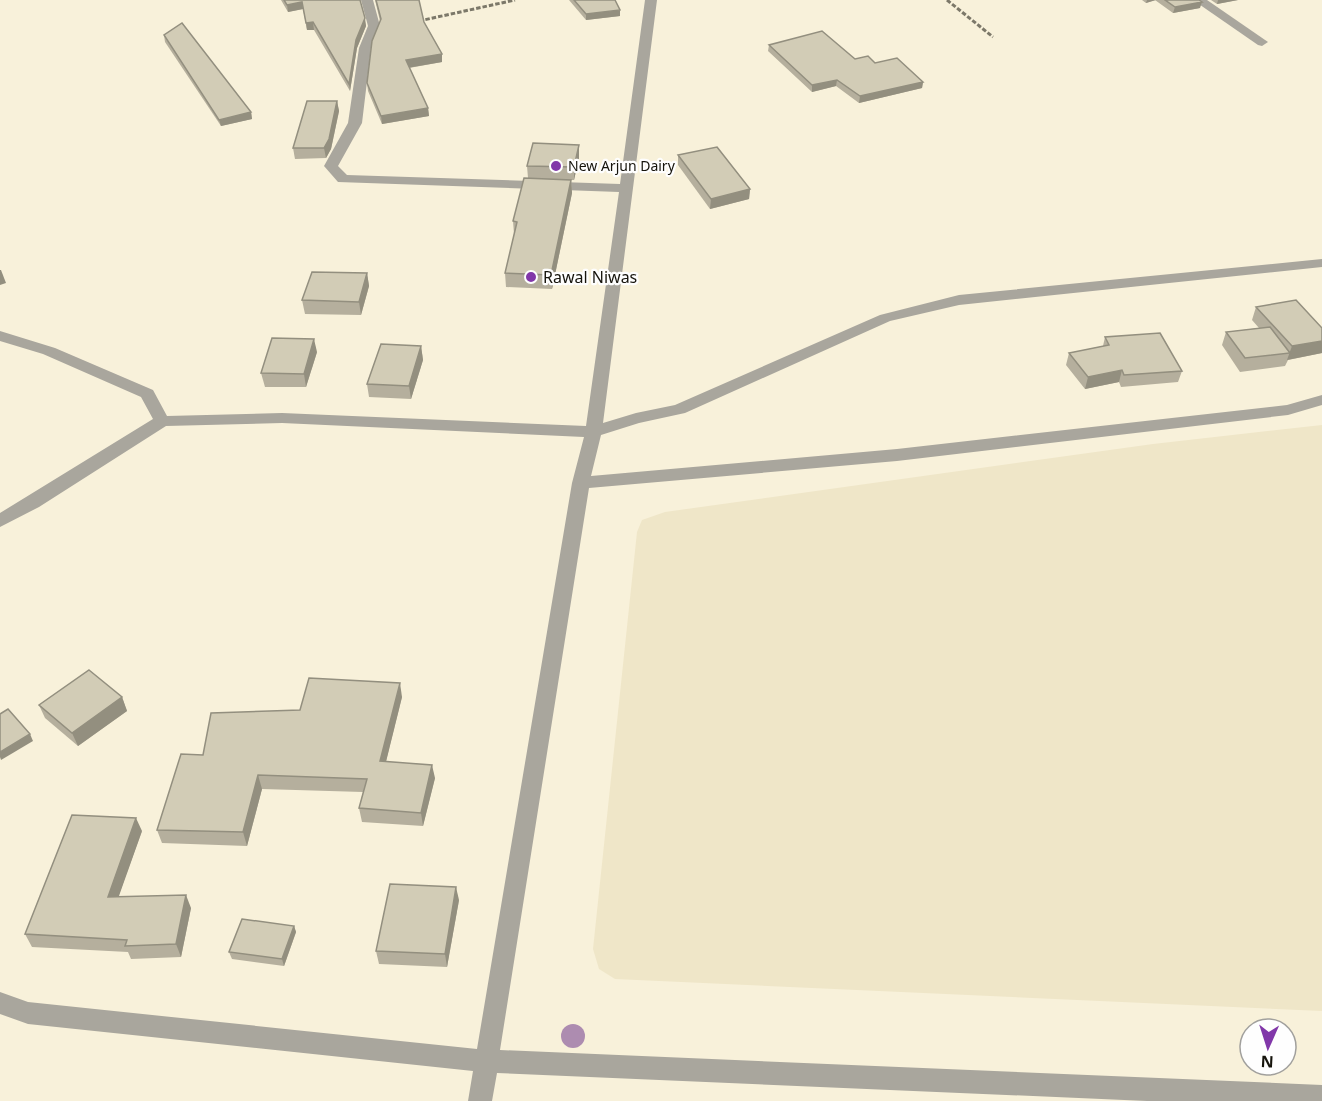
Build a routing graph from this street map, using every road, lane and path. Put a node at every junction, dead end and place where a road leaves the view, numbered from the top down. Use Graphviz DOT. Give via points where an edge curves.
graph roads {
  1 [pos="367,0"];
  2 [pos="515,0"];
  3 [pos="651,0"];
  4 [pos="947,0"];
  5 [pos="1199,0"];
  6 [pos="374,26"];
  7 [pos="993,37"];
  8 [pos="1262,42"];
  9 [pos="627,188"];
  10 [pos="1322,262"];
  11 [pos="0,336"];
  12 [pos="1322,400"];
  13 [pos="162,421"];
  14 [pos="594,432"];
  15 [pos="581,483"];
  16 [pos="0,520"];
  17 [pos="0,1003"];
  18 [pos="486,1061"];
  19 [pos="1322,1097"];
  20 [pos="480,1101"];
  1 -- 6 [label="street"];
  2 -- 6 [label="path" via="428,20"];
  3 -- 9 [label="street"];
  4 -- 7 [label="path"];
  5 -- 8 [label="street"];
  6 -- 9 [label="street" via="365,48 355,123 332,166 343,179"];
  9 -- 14 [label="street"];
  10 -- 14 [label="street" via="959,300 885,318 679,409"];
  11 -- 13 [label="street" via="49,351 147,394"];
  12 -- 15 [label="street" via="1288,410 897,455"];
  13 -- 14 [label="street" via="282,418"];
  13 -- 16 [label="street" via="33,504"];
  14 -- 15 [label="street"];
  15 -- 18 [label="street"];
  17 -- 18 [label="street" via="28,1013"];
  18 -- 19 [label="street"];
  18 -- 20 [label="street"];
}
